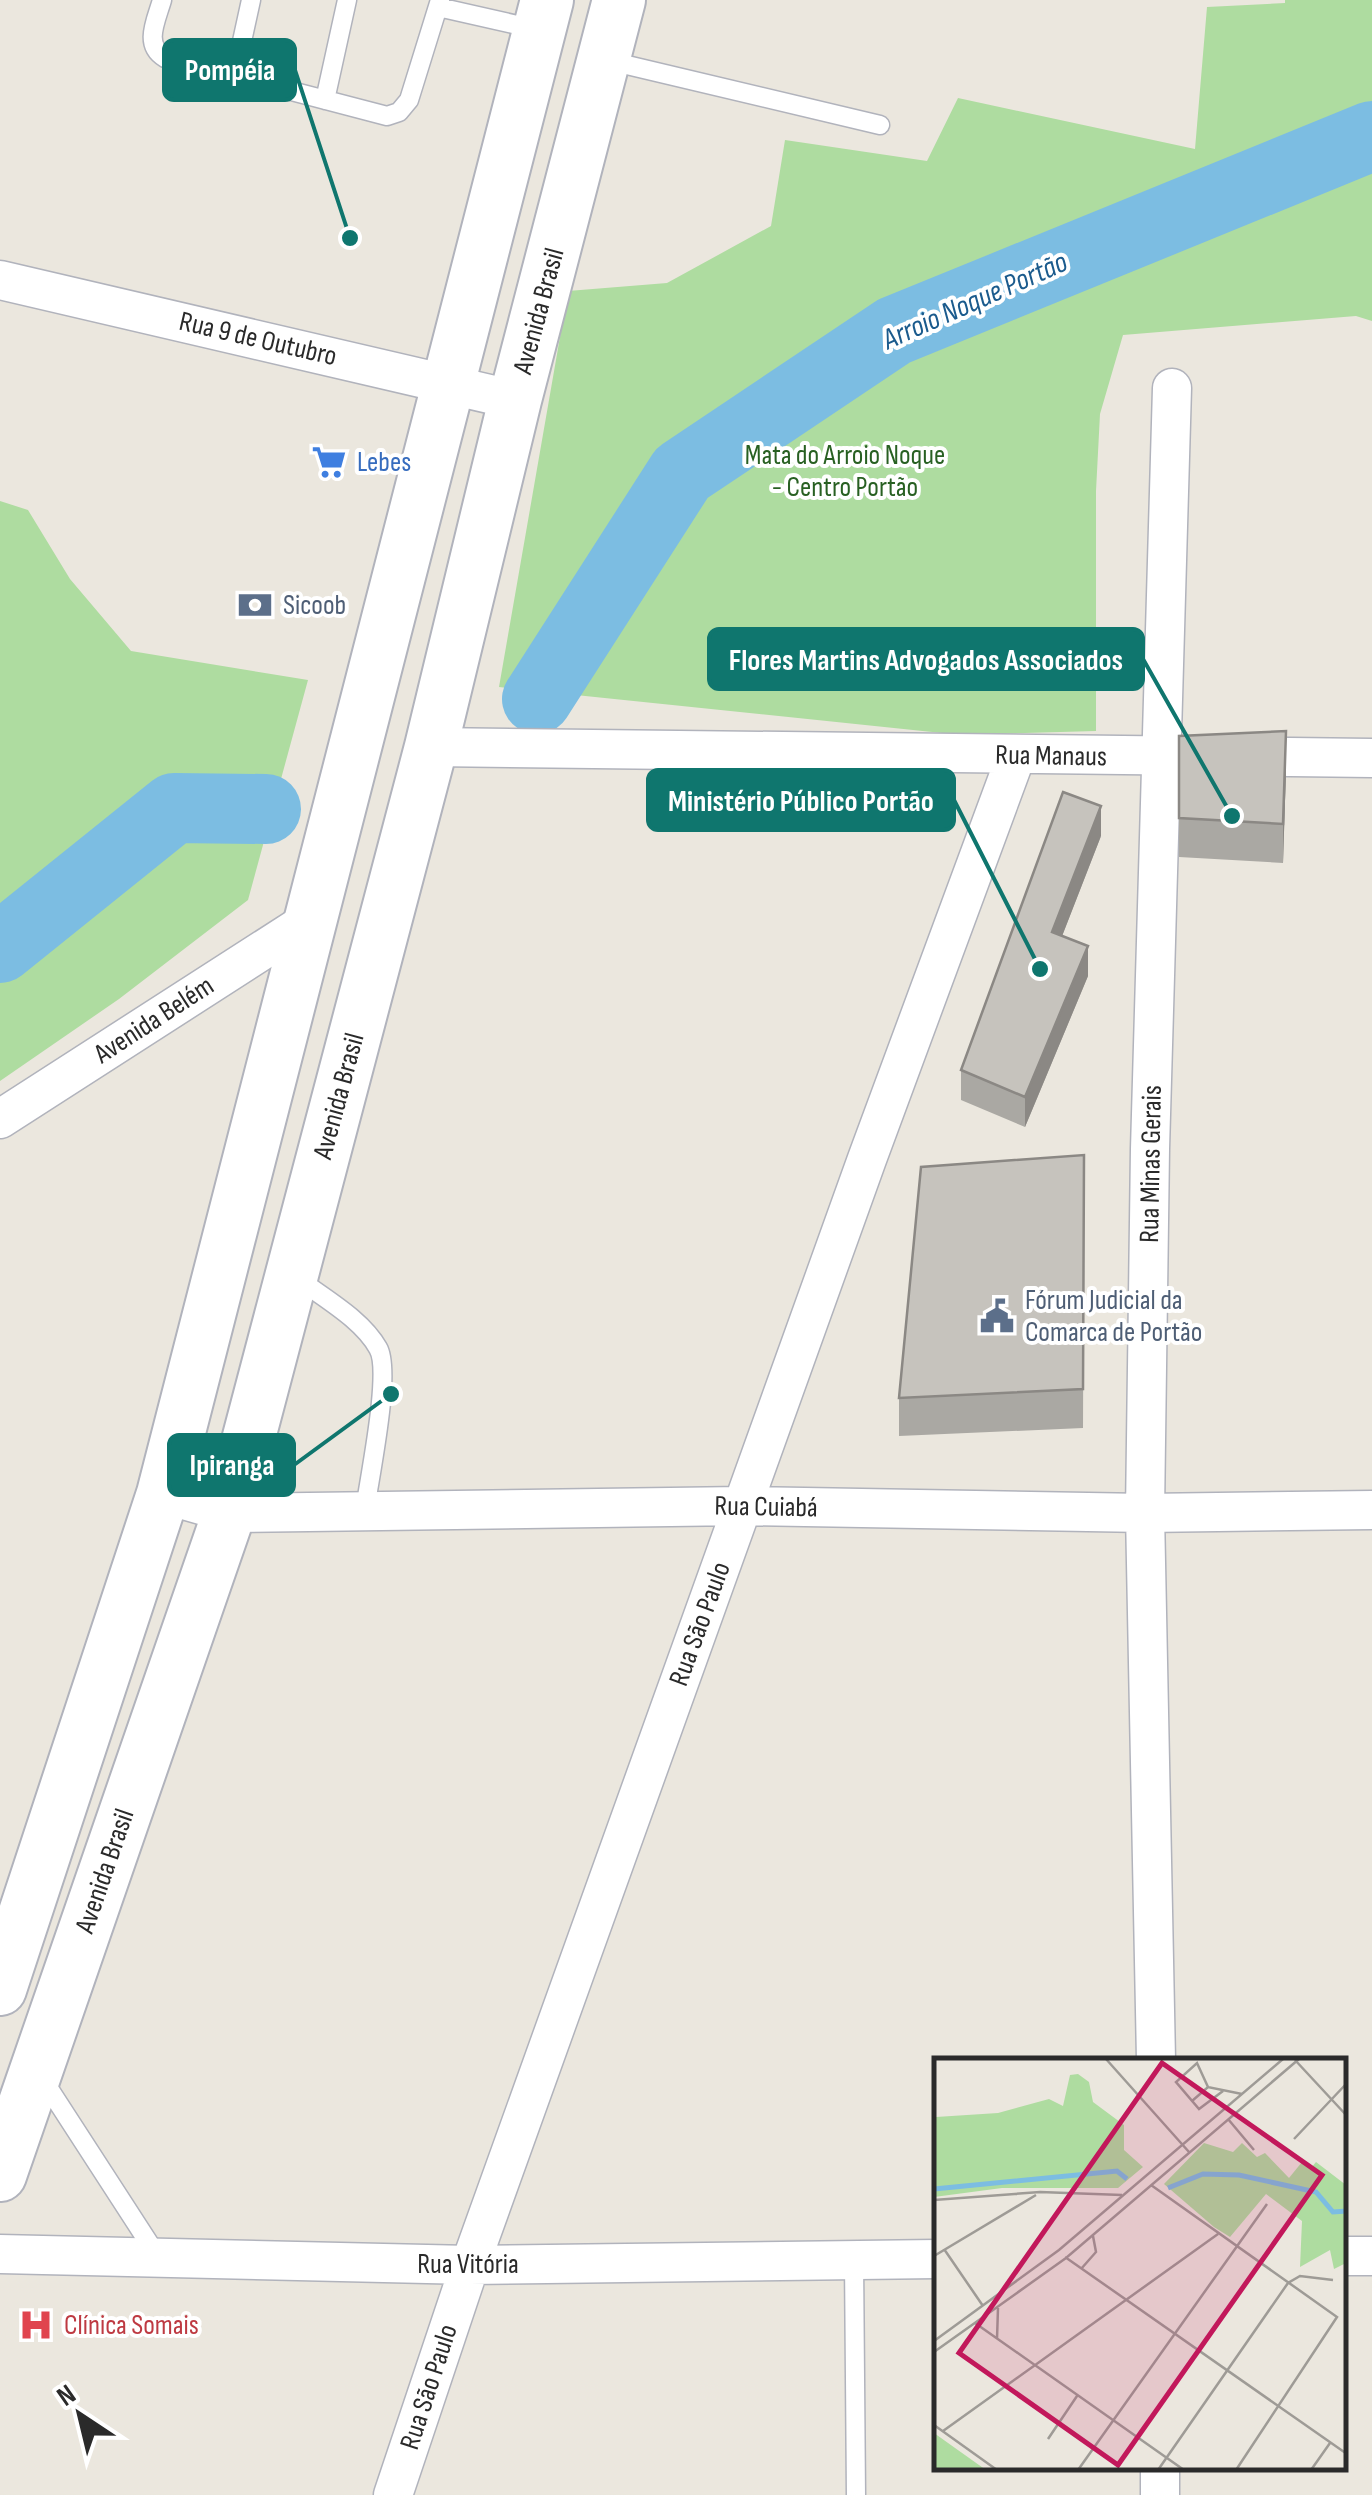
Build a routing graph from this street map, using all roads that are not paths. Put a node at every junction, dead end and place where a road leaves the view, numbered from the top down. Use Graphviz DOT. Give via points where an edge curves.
graph roads {
  1 [pos="162,0"];
  2 [pos="251,0"];
  3 [pos="347,0"];
  4 [pos="619,0"];
  5 [pos="439,4"];
  6 [pos="543,15"];
  7 [pos="604,59"];
  8 [pos="234,78"];
  9 [pos="325,100"];
  10 [pos="880,125"];
  11 [pos="0,280"];
  12 [pos="448,382"];
  13 [pos="1172,388"];
  14 [pos="516,400"];
  15 [pos="431,747"];
  16 [pos="1016,756"];
  17 [pos="1162,758"];
  18 [pos="1372,758"];
  19 [pos="308,921"];
  20 [pos="0,1119"];
  21 [pos="292,1274"];
  22 [pos="163,1494"];
  23 [pos="742,1506"];
  24 [pos="365,1510"];
  25 [pos="1372,1510"];
  26 [pos="229,1513"];
  27 [pos="1146,1514"];
  28 [pos="0,1989"];
  29 [pos="1156,2058"];
  30 [pos="36,2069"];
  31 [pos="0,2175"];
  32 [pos="0,2254"];
  33 [pos="158,2258"];
  34 [pos="934,2258"];
  35 [pos="854,2260"];
  36 [pos="470,2265"];
  37 [pos="393,2495"];
  38 [pos="856,2495"];
  1 -- 8 [label="lane" via="151,42 155,52"];
  2 -- 8 [label="lane"];
  3 -- 9 [label="lane"];
  4 -- 7 [label="main road, Avenida Brasil"];
  5 -- 6 [label="lane" via="488,16"];
  5 -- 9 [label="lane" via="409,100 399,112 387,116"];
  6 -- 12 [label="main road"];
  7 -- 10 [label="lane"];
  7 -- 14 [label="main road, Avenida Brasil"];
  8 -- 9 [label="lane"];
  11 -- 12 [label="street, Rua 9 de Outubro"];
  12 -- 14 [label="street, Rua 9 de Outubro"];
  12 -- 19 [label="main road"];
  13 -- 17 [label="street, Rua Minas Gerais"];
  14 -- 15 [label="main road, Avenida Brasil"];
  15 -- 16 [label="street, Rua Manaus"];
  15 -- 21 [label="main road, Avenida Brasil"];
  16 -- 17 [label="street, Rua Manaus"];
  16 -- 23 [label="street, Rua São Paulo"];
  17 -- 18 [label="street, Rua Manaus"];
  17 -- 27 [label="street, Rua Minas Gerais"];
  19 -- 20 [label="street, Avenida Belém"];
  19 -- 22 [label="main road"];
  21 -- 24 [label="lane" via="367,1332 381,1352 384,1376"];
  21 -- 26 [label="main road, Avenida Brasil"];
  22 -- 26 [label="street, Rua Cuiabá"];
  22 -- 28 [label="main road"];
  23 -- 24 [label="street, Rua Cuiabá"];
  23 -- 27 [label="street, Rua Cuiabá"];
  23 -- 36 [label="street, Rua São Paulo"];
  24 -- 26 [label="street, Rua Cuiabá"];
  25 -- 27 [label="street, Rua Cuiabá"];
  26 -- 30 [label="main road, Avenida Brasil"];
  27 -- 29 [label="street, Rua Minas Gerais"];
  30 -- 31 [label="main road, Avenida Brasil"];
  30 -- 33 [label="lane"];
  32 -- 33 [label="street, Rua Vitória"];
  33 -- 36 [label="street, Rua Vitória"];
  34 -- 35 [label="street, Rua Vitória"];
  35 -- 36 [label="street, Rua Vitória"];
  35 -- 38 [label="lane"];
  36 -- 37 [label="street, Rua São Paulo"];
}
